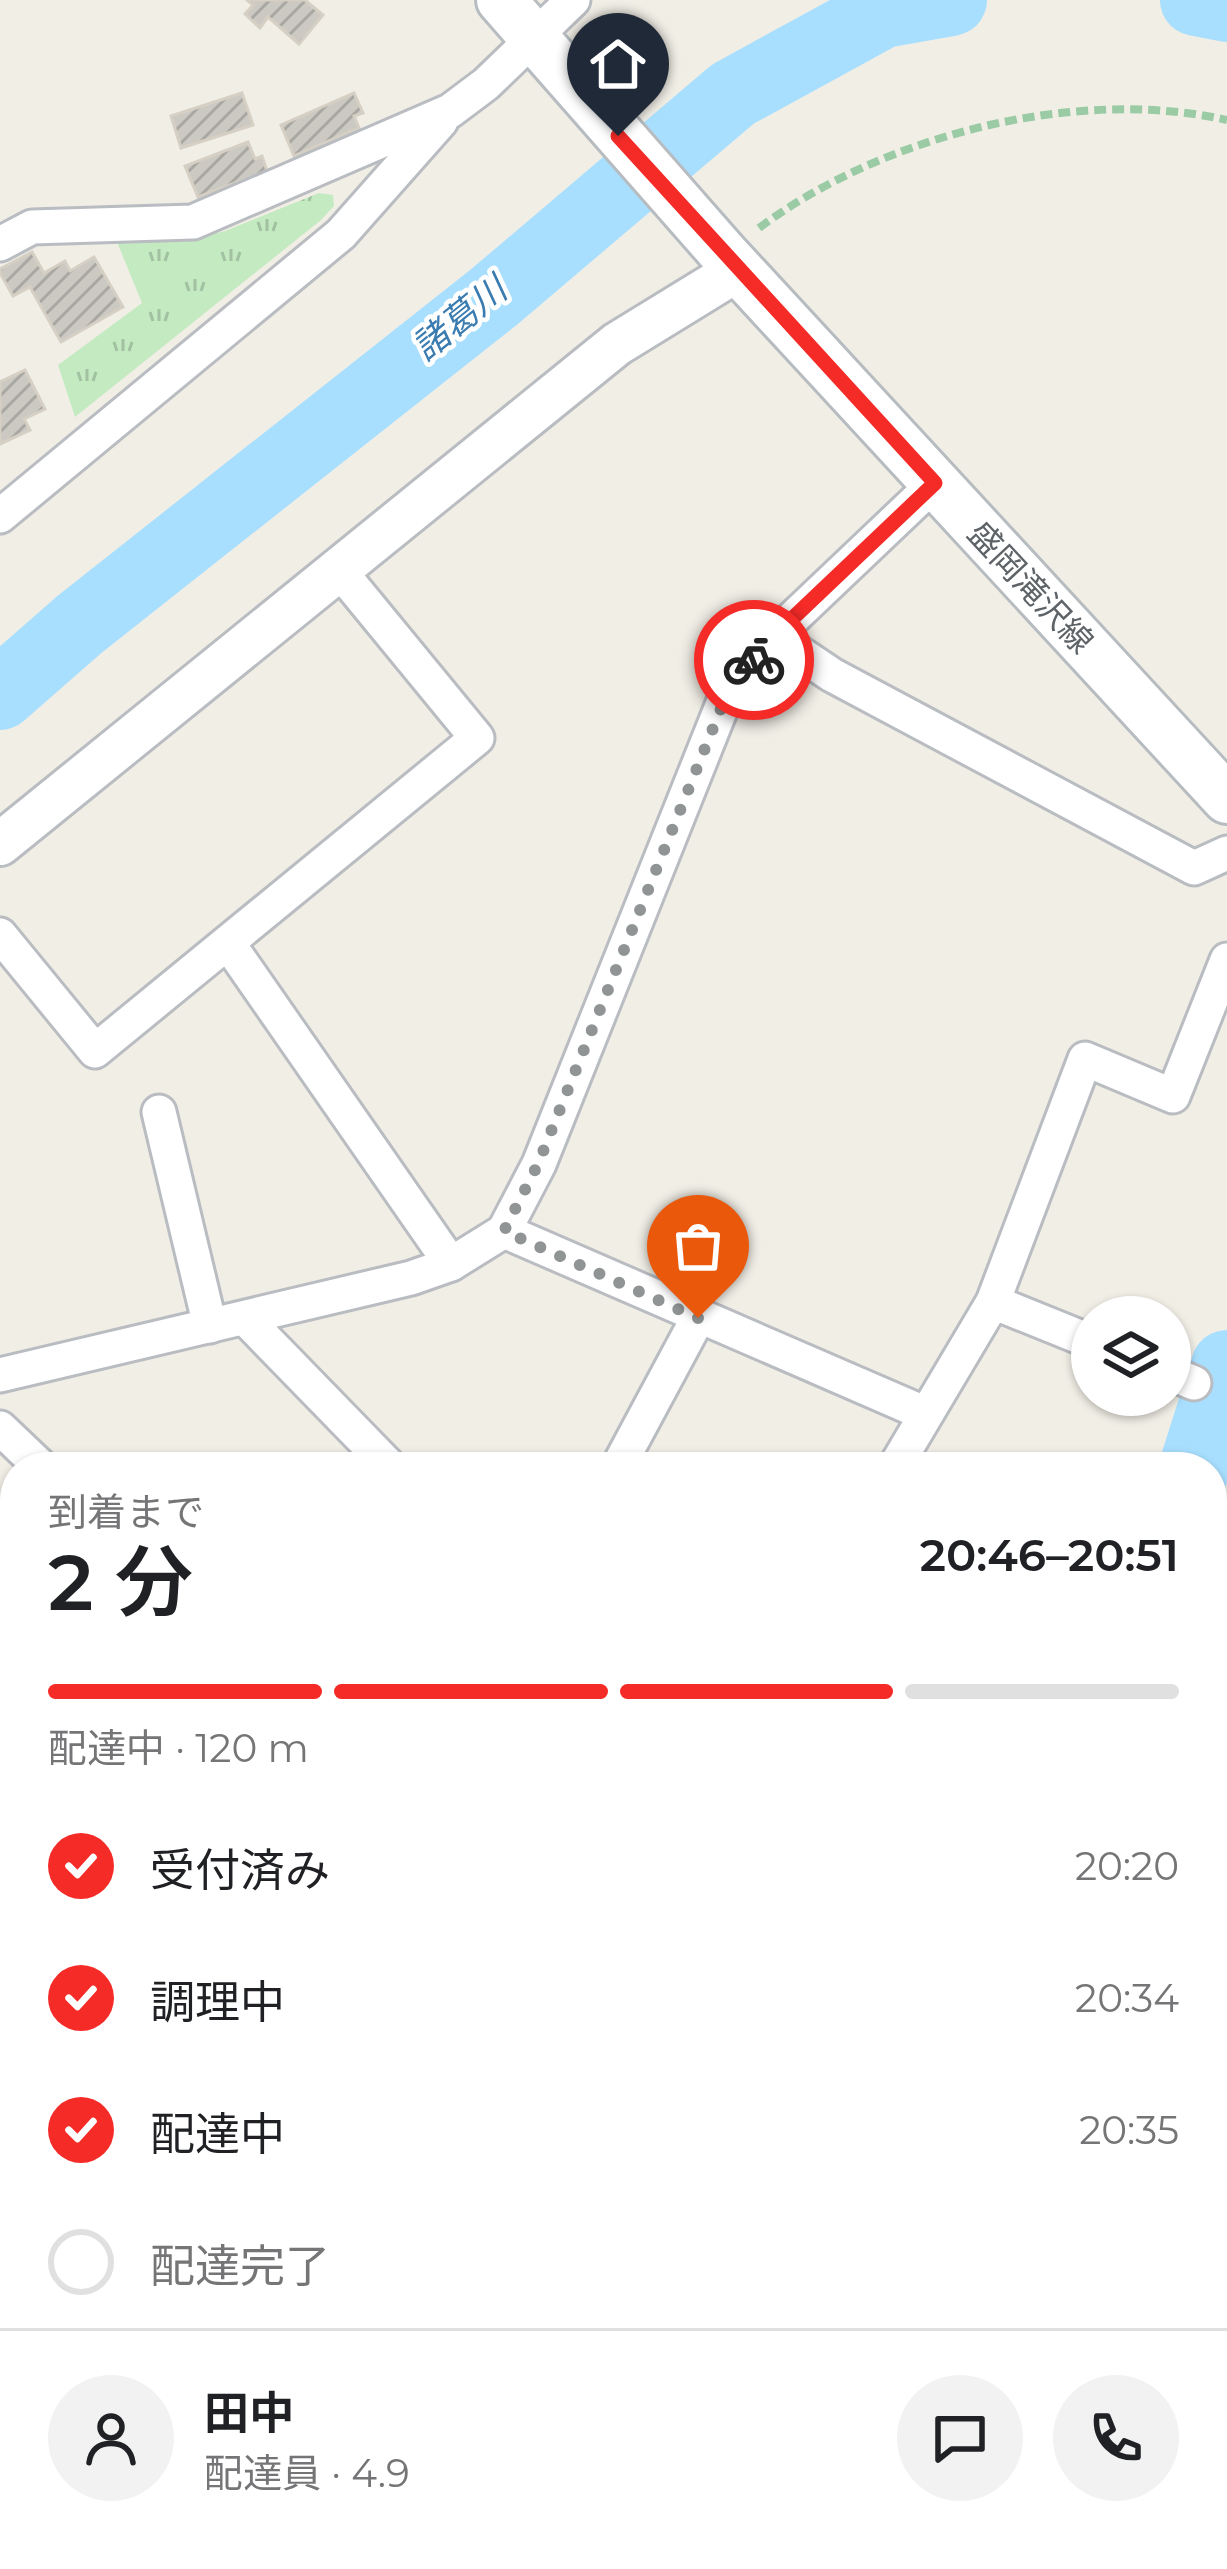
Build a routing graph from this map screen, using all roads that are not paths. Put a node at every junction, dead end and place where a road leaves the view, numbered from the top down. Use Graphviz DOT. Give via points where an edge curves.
graph roads {
  1 [pos="501,0"];
  2 [pos="573,0"];
  3 [pos="546,54"];
  4 [pos="450,111"];
  5 [pos="0,244"];
  6 [pos="724,254"];
  7 [pos="935,483"];
  8 [pos="0,516"];
  9 [pos="339,569"];
  10 [pos="774,636"];
  11 [pos="1227,799"];
  12 [pos="0,844"];
  13 [pos="1227,853"];
  14 [pos="0,935"];
  15 [pos="228,943"];
  16 [pos="1227,960"];
  17 [pos="159,1112"];
  18 [pos="504,1231"];
  19 [pos="451,1264"];
  20 [pos="994,1302"];
  21 [pos="245,1318"];
  22 [pos="698,1318"];
  23 [pos="210,1326"];
  24 [pos="1071,1333"];
  25 [pos="0,1376"];
  26 [pos="926,1414"];
  27 [pos="0,1428"];
  28 [pos="25,1452"];
  29 [pos="375,1452"];
  30 [pos="626,1452"];
  31 [pos="904,1452"];
  1 -- 3 [label="main road, 盛岡滝沢線"];
  2 -- 3 [label="street"];
  3 -- 4 [label="street"];
  3 -- 6 [label="main road, 盛岡滝沢線"];
  4 -- 5 [label="street" via="193,222 32,227"];
  4 -- 8 [label="street" via="341,234"];
  6 -- 7 [label="main road, 盛岡滝沢線"];
  6 -- 9 [label="street"];
  7 -- 10 [label="street"];
  7 -- 11 [label="main road, 盛岡滝沢線"];
  9 -- 12 [label="street"];
  9 -- 15 [label="street" via="477,738"];
  10 -- 13 [label="street" via="832,675 1194,868"];
  10 -- 18 [label="street" via="728,691"];
  14 -- 15 [label="street" via="95,1051"];
  15 -- 19 [label="street"];
  16 -- 20 [label="street" via="1172,1096 1085,1059"];
  17 -- 23 [label="street"];
  18 -- 19 [label="street"];
  18 -- 22 [label="street"];
  19 -- 21 [label="street"];
  20 -- 24 [label="street"];
  20 -- 26 [label="street"];
  21 -- 23 [label="street"];
  21 -- 29 [label="street"];
  22 -- 26 [label="street"];
  22 -- 30 [label="street"];
  23 -- 25 [label="street"];
  26 -- 31 [label="street"];
  27 -- 28 [label="street"];
}
